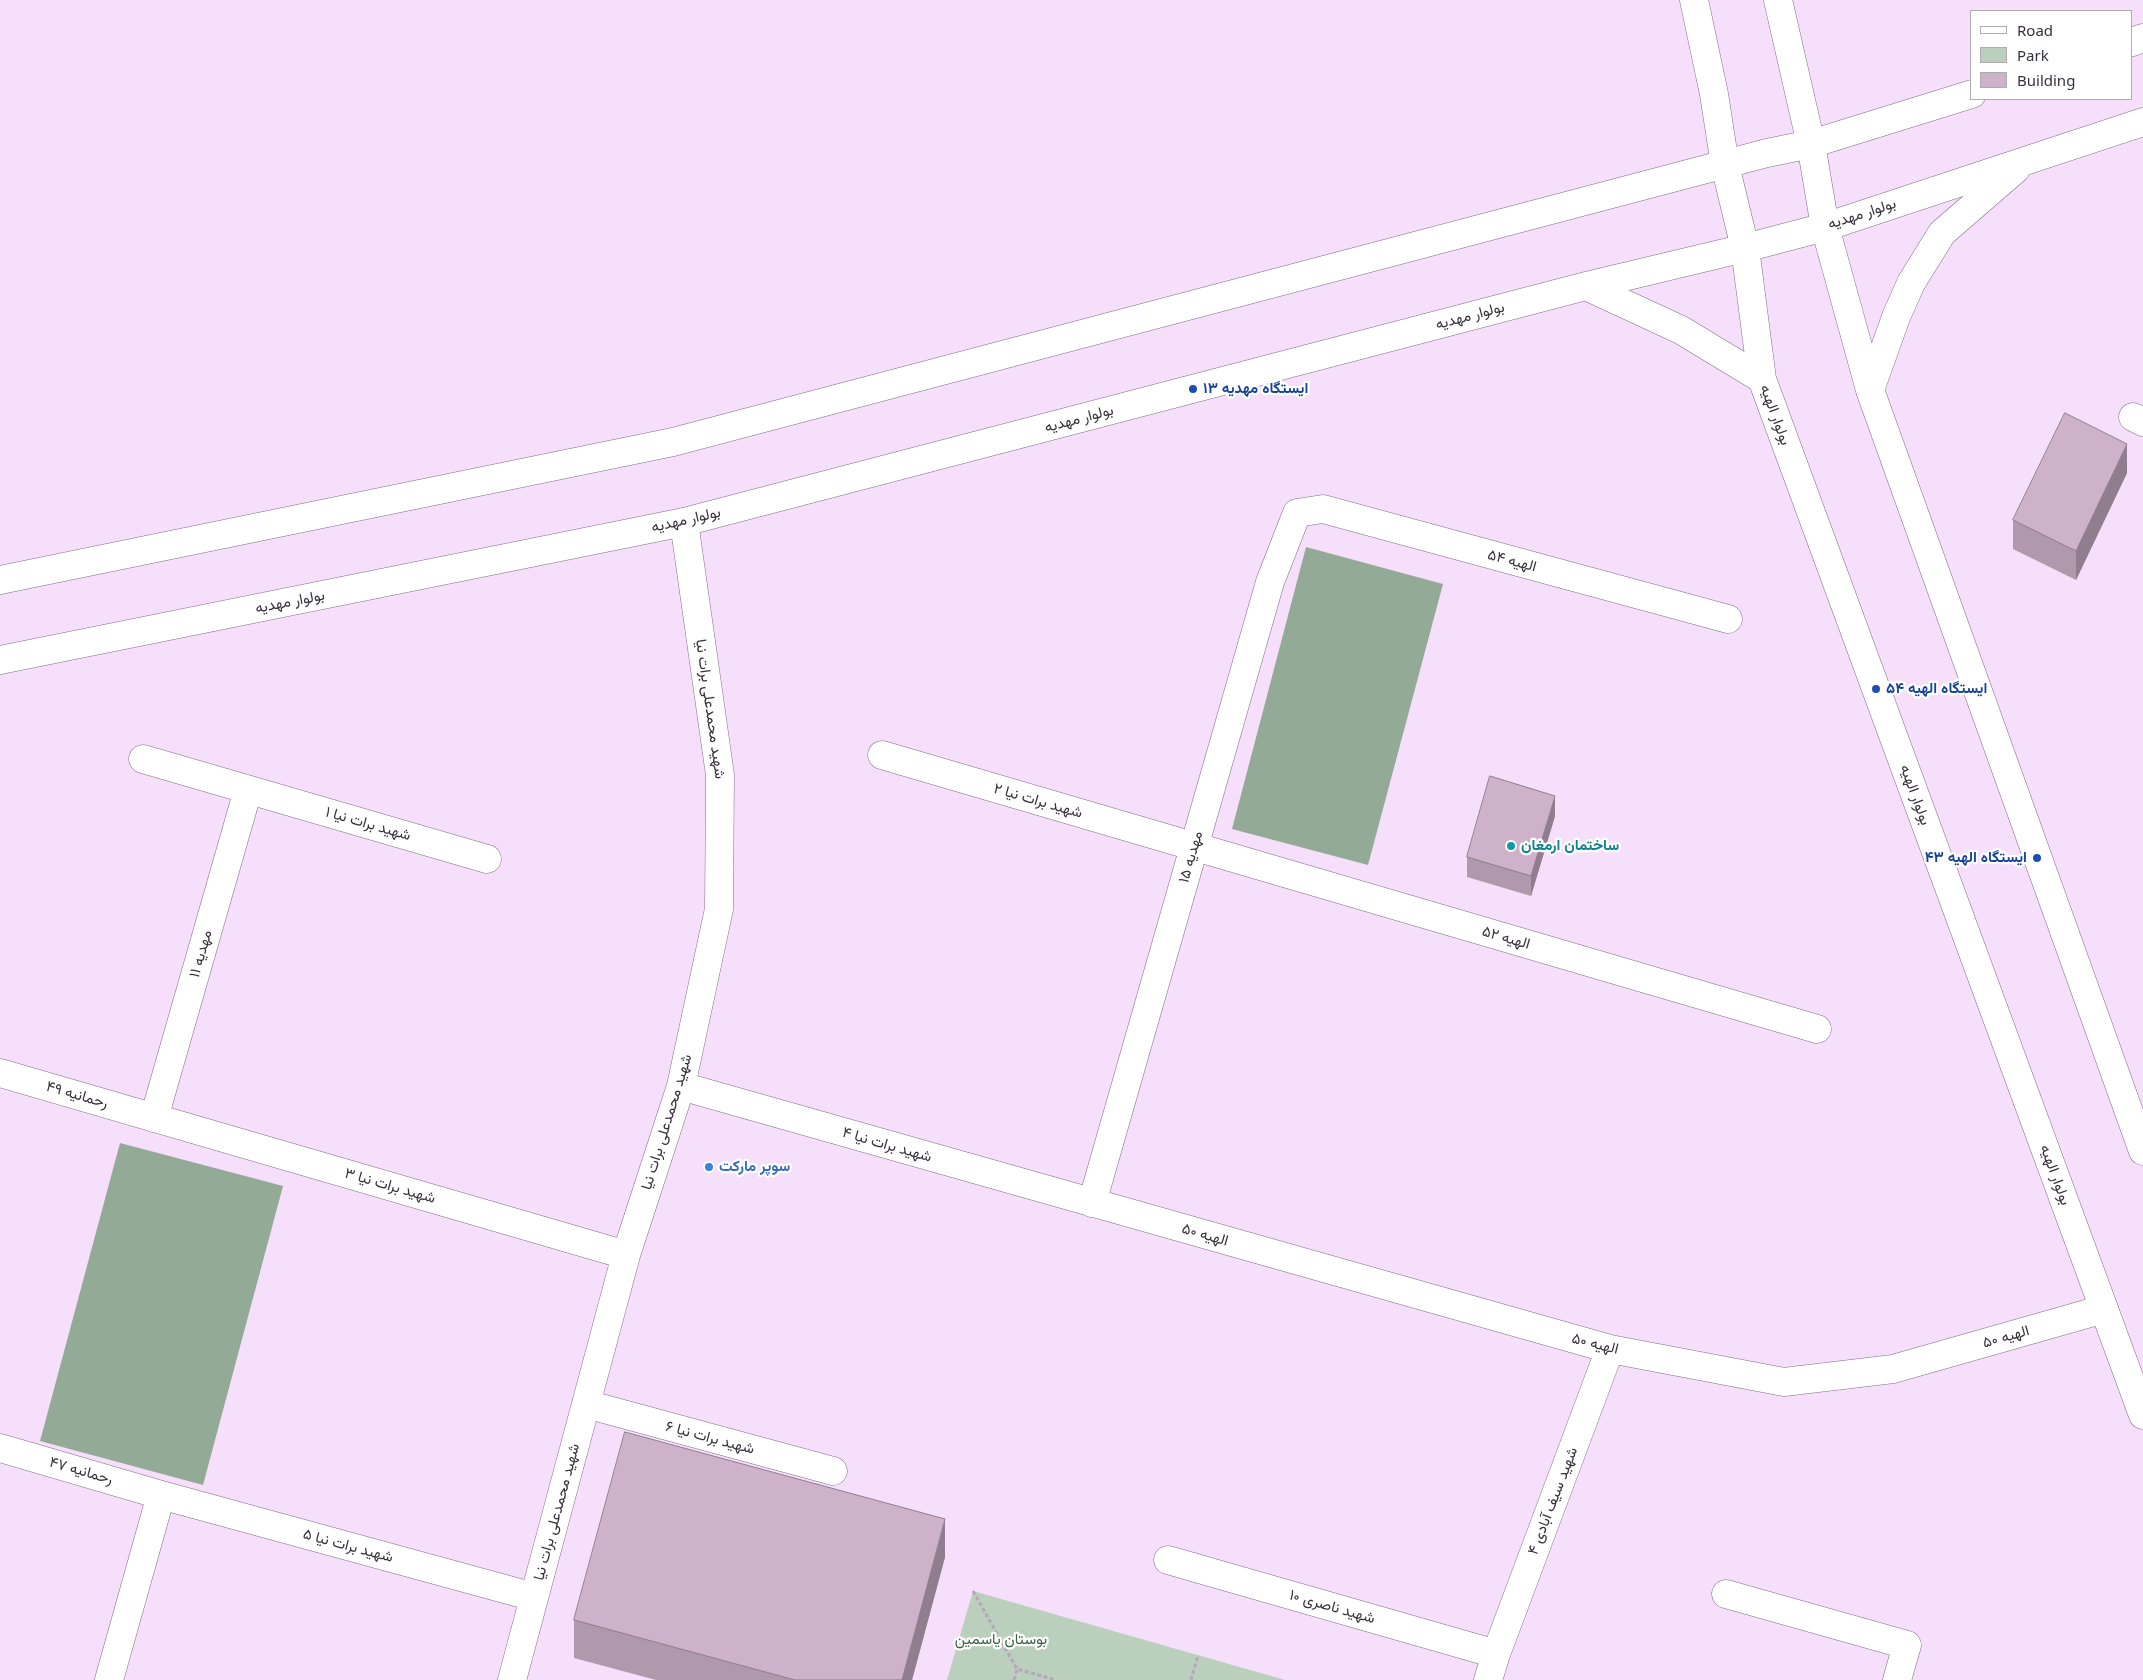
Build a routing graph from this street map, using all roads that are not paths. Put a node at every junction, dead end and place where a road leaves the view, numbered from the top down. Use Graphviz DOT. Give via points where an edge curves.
graph roads {
  1 [pos="1694,0"];
  2 [pos="1778,0"];
  3 [pos="1970,95"];
  4 [pos="2143,122"];
  5 [pos="1810,144"];
  6 [pos="2026,160"];
  7 [pos="1726,165"];
  8 [pos="1825,227"];
  9 [pos="1746,248"];
  10 [pos="1586,286"];
  11 [pos="1762,379"];
  12 [pos="1870,390"];
  13 [pos="1296,513"];
  14 [pos="684,522"];
  15 [pos="0,580"];
  16 [pos="1728,619"];
  17 [pos="0,660"];
  18 [pos="882,755"];
  19 [pos="143,759"];
  20 [pos="248,790"];
  21 [pos="1194,847"];
  22 [pos="488,859"];
  23 [pos="1817,1029"];
  24 [pos="0,1073"];
  25 [pos="681,1086"];
  26 [pos="154,1118"];
  27 [pos="2143,1151"];
  28 [pos="1092,1203"];
  29 [pos="626,1255"];
  30 [pos="2104,1309"];
  31 [pos="1610,1349"];
  32 [pos="586,1404"];
  33 [pos="2143,1415"];
  34 [pos="0,1448"];
  35 [pos="833,1472"];
  36 [pos="161,1495"];
  37 [pos="1168,1560"];
  38 [pos="1726,1594"];
  39 [pos="534,1597"];
  40 [pos="1496,1654"];
  41 [pos="109,1680"];
  42 [pos="512,1680"];
  43 [pos="1488,1680"];
  44 [pos="1898,1680"];
  1 -- 7 [label="street, بولوار الهیه"];
  2 -- 5 [label="street"];
  3 -- 5 [label="street"];
  4 -- 6 [label="street, بولوار مهدیه"];
  5 -- 7 [label="street"];
  5 -- 8 [label="street"];
  6 -- 8 [label="street, بولوار مهدیه"];
  6 -- 12 [label="street" via="1942,233 1911,283"];
  7 -- 9 [label="street, بولوار الهیه"];
  7 -- 15 [label="street" via="673,442"];
  8 -- 9 [label="street, بولوار مهدیه"];
  8 -- 12 [label="street"];
  9 -- 10 [label="street, بولوار مهدیه"];
  9 -- 11 [label="street, بولوار الهیه"];
  10 -- 11 [label="street" via="1681,330"];
  10 -- 14 [label="street, بولوار مهدیه"];
  11 -- 30 [label="street, بولوار الهیه"];
  12 -- 27 [label="street"];
  13 -- 16 [label="street, الهیه ۵۴" via="1323,509"];
  13 -- 21 [label="street, مهدیه ۱۵" via="1270,582"];
  14 -- 17 [label="street, بولوار مهدیه"];
  14 -- 25 [label="street, شهید محمدعلی برات نیا" via="720,784 719,909"];
  18 -- 21 [label="street, شهید برات نیا ۲"];
  19 -- 20 [label="street, شهید برات نیا ۱"];
  20 -- 22 [label="street, شهید برات نیا ۱"];
  20 -- 26 [label="street, مهدیه ۱۱"];
  21 -- 23 [label="street, الهیه ۵۲"];
  21 -- 28 [label="street, مهدیه ۱۵"];
  24 -- 26 [label="street, رحمانیه ۴۹"];
  25 -- 28 [label="street, شهید برات نیا ۴"];
  25 -- 29 [label="street, شهید محمدعلی برات نیا"];
  26 -- 29 [label="street, شهید برات نیا ۳"];
  28 -- 31 [label="street, الهیه ۵۰"];
  29 -- 32 [label="street, شهید محمدعلی برات نیا"];
  30 -- 31 [label="street, الهیه ۵۰" via="1893,1369 1784,1382"];
  30 -- 33 [label="street, بولوار الهیه"];
  31 -- 40 [label="street, شهید سیف آبادی ۴"];
  32 -- 35 [label="street, شهید برات نیا ۶"];
  32 -- 39 [label="street, شهید محمدعلی برات نیا"];
  34 -- 36 [label="street, رحمانیه ۴۷"];
  36 -- 39 [label="street, شهید برات نیا ۵"];
  36 -- 41 [label="street"];
  37 -- 40 [label="street, شهید ناصری ۱۰"];
  38 -- 44 [label="street" via="1907,1645"];
  39 -- 42 [label="street, شهید محمدعلی برات نیا"];
  40 -- 43 [label="street, شهید سیف آبادی ۴"];
}
